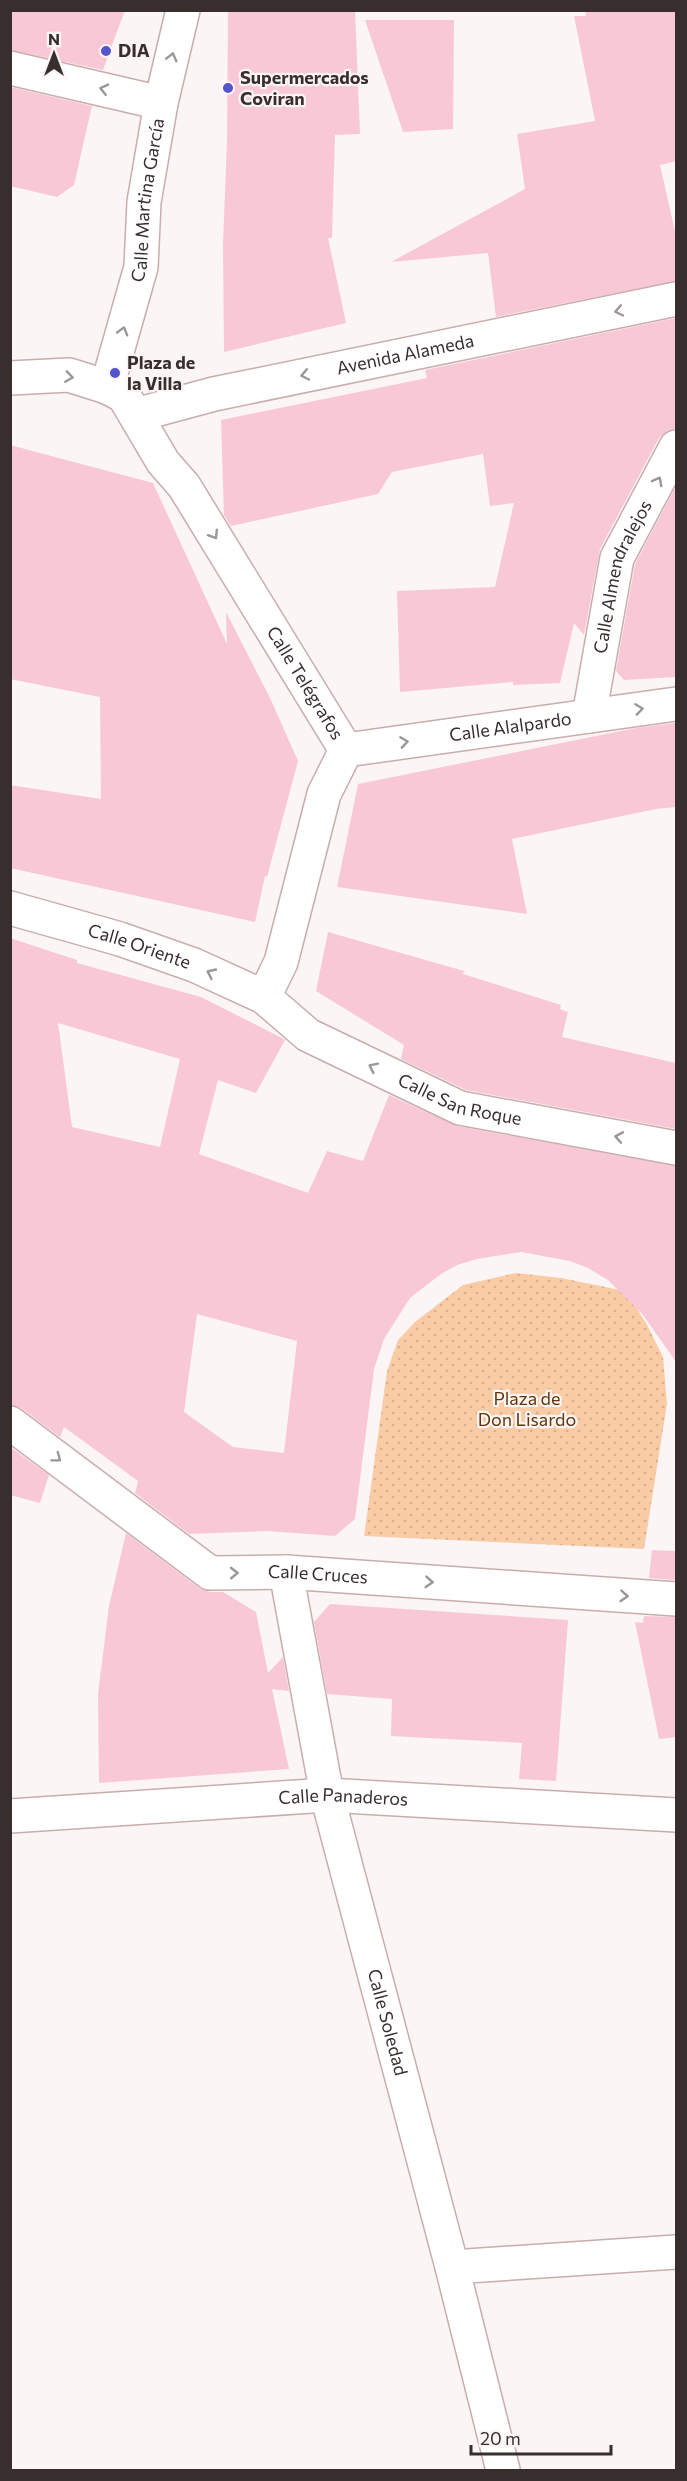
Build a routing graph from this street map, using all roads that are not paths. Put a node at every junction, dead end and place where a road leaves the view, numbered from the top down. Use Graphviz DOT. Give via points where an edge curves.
graph roads {
  1 [pos="183,10"];
  2 [pos="10,68"];
  3 [pos="160,103"];
  4 [pos="676,299"];
  5 [pos="10,378"];
  6 [pos="107,387"];
  7 [pos="136,415"];
  8 [pos="676,447"];
  9 [pos="676,704"];
  10 [pos="589,716"];
  11 [pos="346,750"];
  12 [pos="10,908"];
  13 [pos="264,997"];
  14 [pos="676,1148"];
  15 [pos="10,1423"];
  16 [pos="286,1572"];
  17 [pos="676,1599"];
  18 [pos="327,1795"];
  19 [pos="676,1815"];
  20 [pos="10,1816"];
  21 [pos="676,2252"];
  22 [pos="452,2267"];
  23 [pos="503,2470"];
  3 -- 1 [label="street, Calle Martina García, one-way"];
  3 -- 2 [label="street, one-way"];
  6 -- 3 [label="street, Calle Martina García, one-way" via="141,267 144,202"];
  4 -- 7 [label="street, Avenida Alameda, one-way" via="214,393"];
  5 -- 6 [label="street, one-way" via="69,375"];
  6 -- 7 [label="street, Calle Telégrafos" via="124,396"];
  7 -- 11 [label="street, Calle Telégrafos, one-way"];
  10 -- 8 [label="street, Calle Almendralejos, one-way" via="617,558"];
  10 -- 9 [label="street, Calle Alalpardo, one-way"];
  11 -- 10 [label="street, Calle Alalpardo, one-way"];
  11 -- 13 [label="street, Calle Telégrafos" via="324,794 281,962"];
  13 -- 12 [label="street, Calle Oriente, one-way" via="194,965 120,939"];
  14 -- 13 [label="street, Calle San Roque, one-way" via="460,1108 308,1035"];
  15 -- 16 [label="street, Calle Cruces, one-way" via="210,1574"];
  16 -- 17 [label="street, Calle Cruces, one-way"];
  16 -- 18 [label="street, Calle Soledad"];
  18 -- 19 [label="street, Calle Panaderos"];
  18 -- 20 [label="street, Calle Panaderos"];
  18 -- 22 [label="street, Calle Soledad"];
  21 -- 22 [label="street"];
  22 -- 23 [label="street, Calle Soledad"];
}
